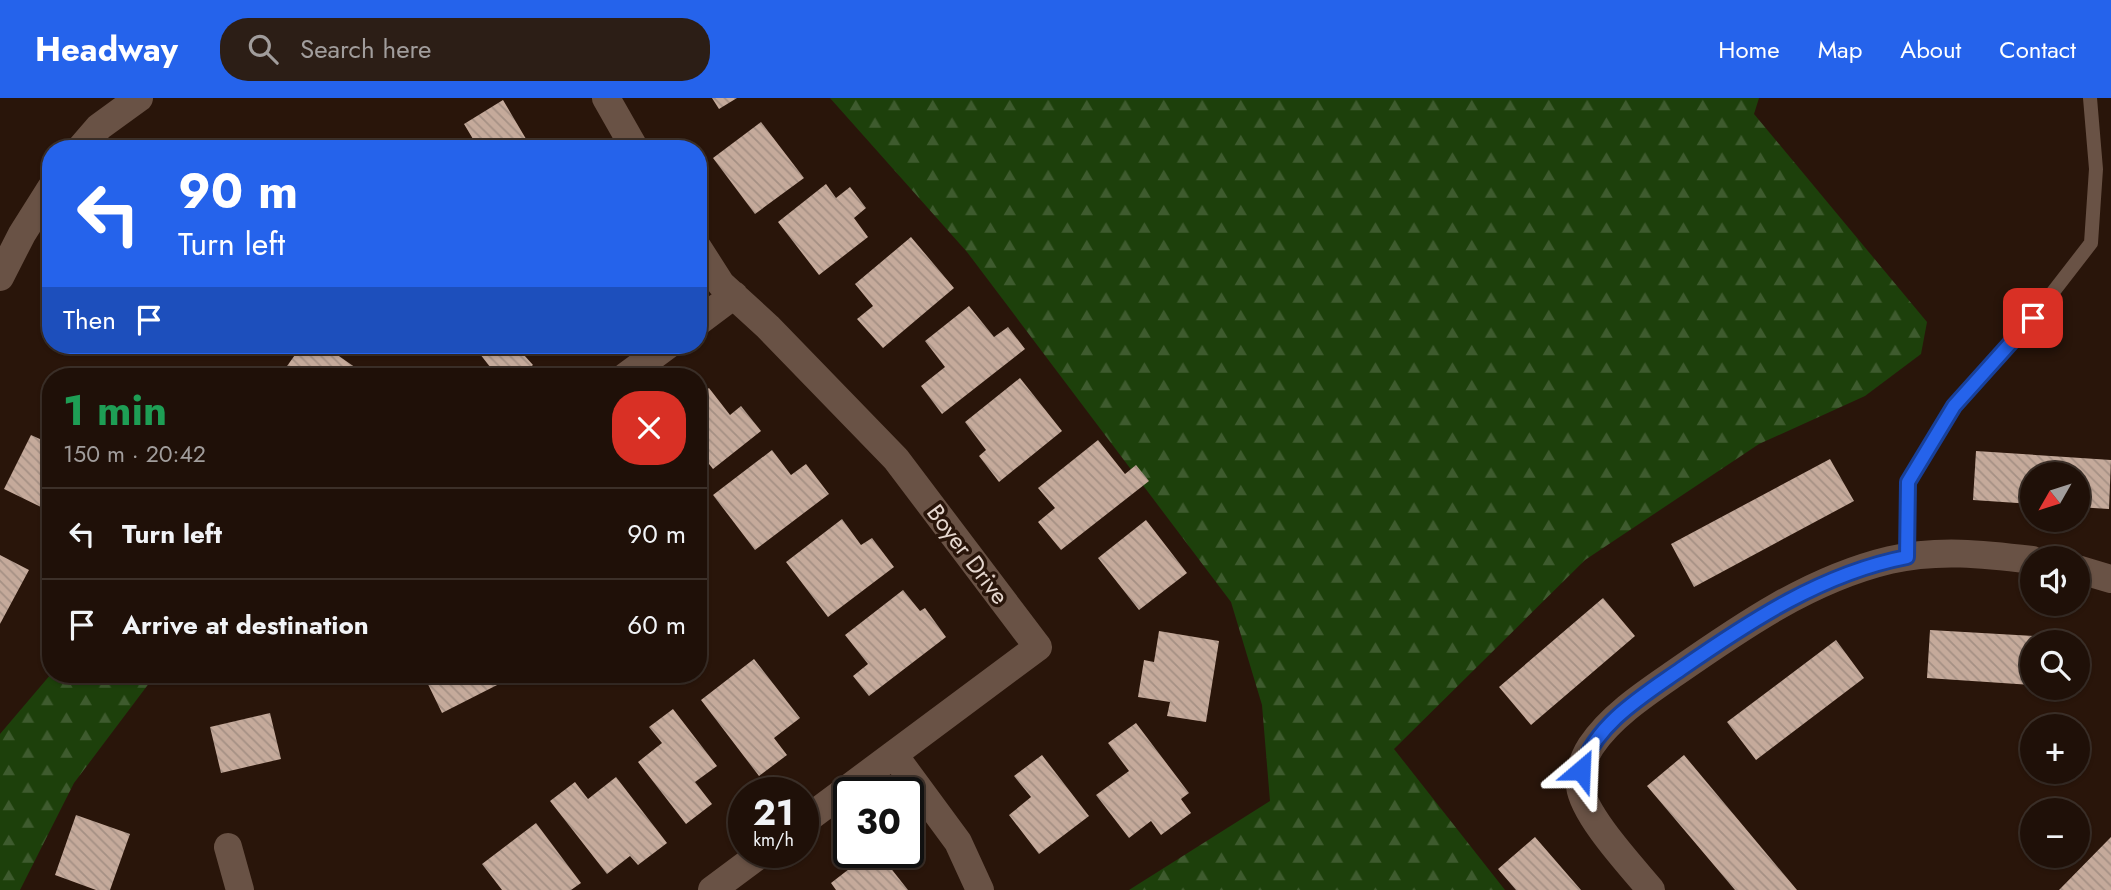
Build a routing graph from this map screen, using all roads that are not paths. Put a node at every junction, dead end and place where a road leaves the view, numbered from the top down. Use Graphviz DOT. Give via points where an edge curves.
graph roads {
  1 [pos="139,98"];
  2 [pos="606,98"];
  3 [pos="2090,98"];
  4 [pos="88,140"];
  5 [pos="630,140"];
  6 [pos="42,202"];
  7 [pos="707,262"];
  8 [pos="0,277"];
  9 [pos="734,295"];
  10 [pos="707,315"];
  11 [pos="656,354"];
  12 [pos="637,368"];
  13 [pos="1907,557"];
  14 [pos="2020,558"];
  15 [pos="2090,573"];
  16 [pos="2111,579"];
  17 [pos="894,755"];
  18 [pos="819,810"];
  19 [pos="228,847"];
  20 [pos="742,868"];
  21 [pos="240,890"];
  22 [pos="712,890"];
  23 [pos="980,890"];
  24 [pos="1651,890"];
  1 -- 4 [label="street"];
  2 -- 5 [label="street"];
  3 -- 13 [label="lane" via="2096,169 2091,243 2033,318 1954,406 1908,482"];
  6 -- 8 [label="street"];
  7 -- 9 [label="street, Boyer Drive"];
  9 -- 10 [label="street"];
  9 -- 17 [label="street, Boyer Drive" via="897,459 1038,647"];
  11 -- 12 [label="street"];
  13 -- 14 [label="street" via="1930,553"];
  13 -- 24 [label="street" via="1849,573 1736,630 1655,687 1593,743 1581,770 1583,799"];
  15 -- 16 [label="street"];
  17 -- 18 [label="street, Boyer Drive"];
  17 -- 23 [label="street" via="958,842"];
  19 -- 21 [label="street"];
  20 -- 22 [label="street"];
}
